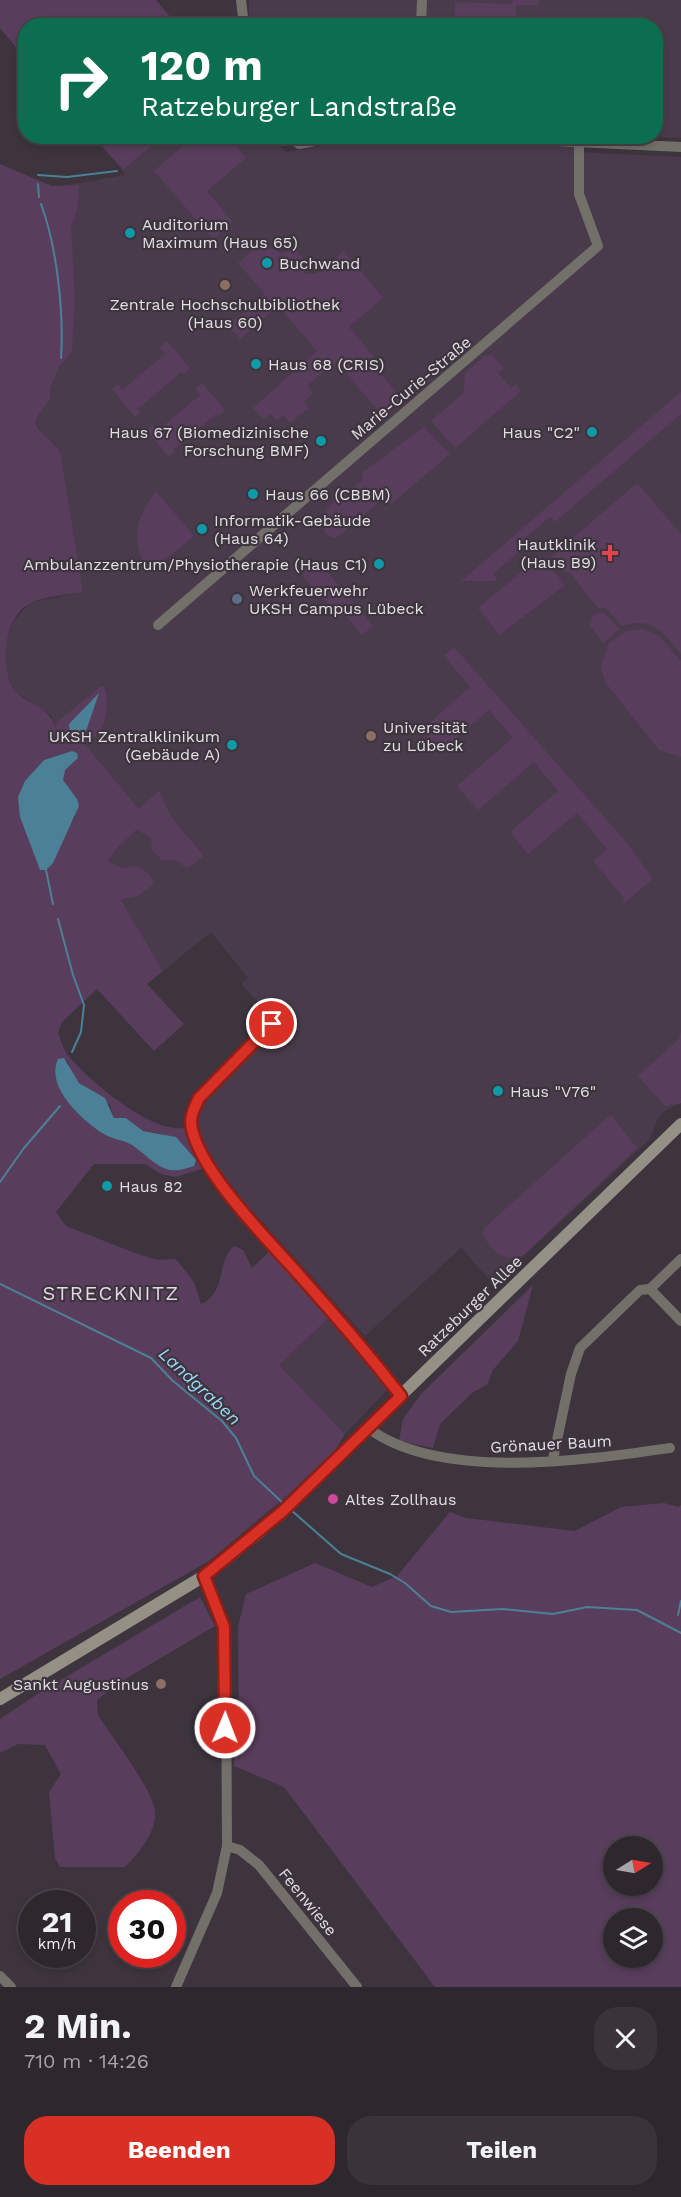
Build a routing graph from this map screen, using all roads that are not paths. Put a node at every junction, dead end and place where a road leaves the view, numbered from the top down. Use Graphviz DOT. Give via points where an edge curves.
graph roads {
  1 [pos="241,0"];
  2 [pos="422,0"];
  3 [pos="243,17"];
  4 [pos="421,18"];
  5 [pos="579,144"];
  6 [pos="681,147"];
  7 [pos="158,625"];
  8 [pos="272,1024"];
  9 [pos="680,1128"];
  10 [pos="681,1259"];
  11 [pos="650,1289"];
  12 [pos="681,1322"];
  13 [pos="401,1396"];
  14 [pos="368,1428"];
  15 [pos="670,1448"];
  16 [pos="553,1459"];
  17 [pos="204,1576"];
  18 [pos="0,1699"];
  19 [pos="227,1846"];
  20 [pos="0,1976"];
  21 [pos="179,1986"];
  22 [pos="11,1987"];
  23 [pos="357,1987"];
  1 -- 3 [label="street"];
  2 -- 4 [label="street"];
  5 -- 6 [label="street"];
  5 -- 7 [label="street, Marie-Curie-Straße" via="579,194 598,246"];
  8 -- 13 [label="street" via="199,1098 192,1113 195,1140 236,1204"];
  9 -- 13 [label="main road, Ratzeburger Allee"];
  10 -- 11 [label="street"];
  11 -- 12 [label="street"];
  11 -- 16 [label="street" via="640,1290 580,1348"];
  13 -- 14 [label="main road, Ratzeburger Allee"];
  14 -- 16 [label="street, Grönauer Baum" via="384,1440 461,1459 491,1464"];
  14 -- 17 [label="main road, Ratzeburger Allee" via="283,1511"];
  15 -- 16 [label="street, Grönauer Baum" via="580,1460"];
  17 -- 18 [label="main road, Ratzeburger Allee"];
  17 -- 19 [label="street" via="220,1614 226,1647"];
  19 -- 21 [label="street" via="218,1893"];
  19 -- 23 [label="street, Feenwiese" via="240,1850 259,1865"];
  20 -- 22 [label="street"];
}
